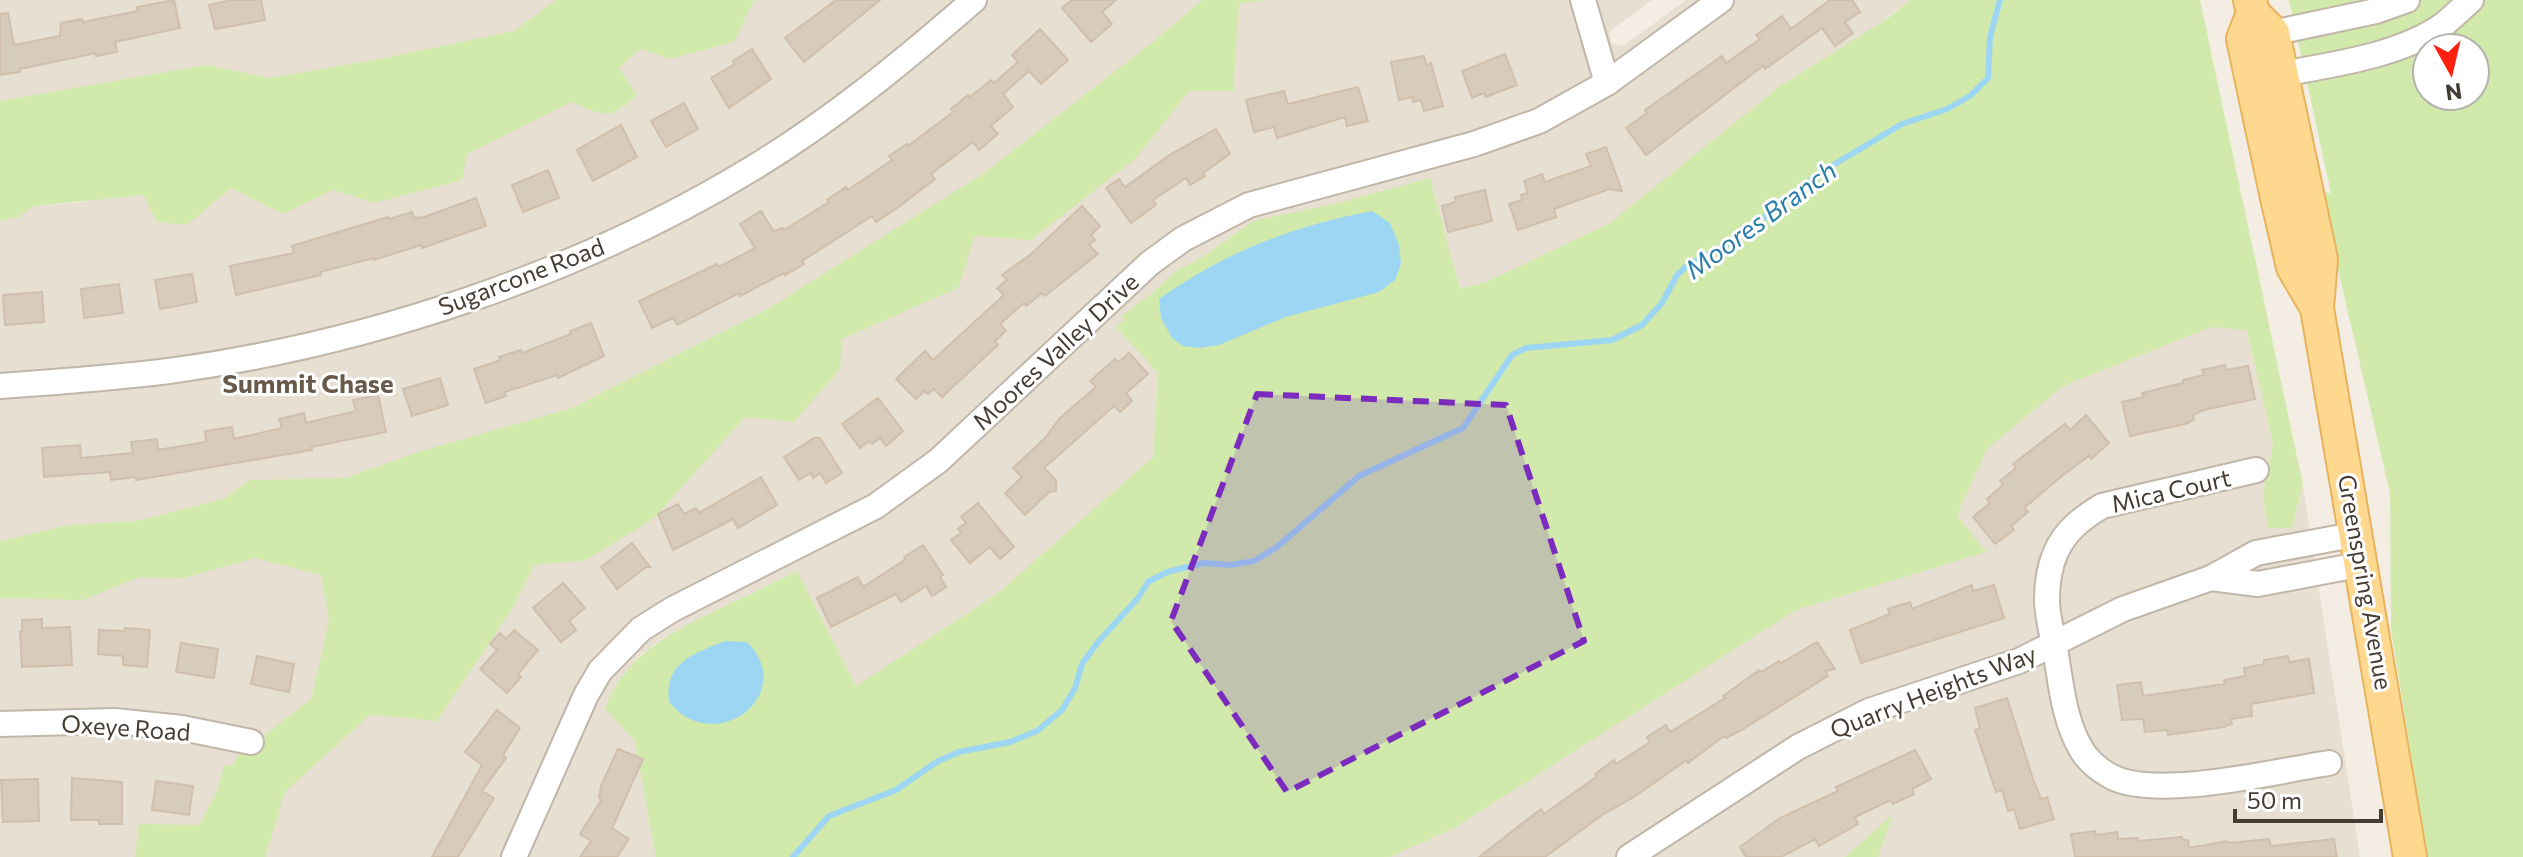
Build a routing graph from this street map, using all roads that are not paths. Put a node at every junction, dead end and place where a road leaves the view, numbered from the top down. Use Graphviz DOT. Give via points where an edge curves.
graph roads {
  1 [pos="974,0"];
  2 [pos="1583,0"];
  3 [pos="1721,0"];
  4 [pos="2407,0"];
  5 [pos="2471,0"];
  6 [pos="2255,21"];
  7 [pos="2267,77"];
  8 [pos="1607,83"];
  9 [pos="0,386"];
  10 [pos="2256,470"];
  11 [pos="2360,549"];
  12 [pos="2054,644"];
  13 [pos="0,724"];
  14 [pos="251,742"];
  15 [pos="2329,763"];
  16 [pos="514,857"];
  17 [pos="1629,857"];
  18 [pos="2410,857"];
  1 -- 9 [label="street, Sugarcone Road" via="864,92 753,168 682,208 525,279 429,312 256,356"];
  2 -- 8 [label="street"];
  3 -- 8 [label="street, Moores Valley Drive"];
  4 -- 6 [label="street" via="2376,11"];
  5 -- 7 [label="street" via="2442,26 2412,41"];
  6 -- 7 [label="main road, Greenspring Avenue"];
  7 -- 11 [label="main road, Greenspring Avenue" via="2321,259 2317,308"];
  8 -- 16 [label="street, Moores Valley Drive" via="1510,133 1271,197 1183,239 1150,263 907,485 641,629 600,671 586,695"];
  10 -- 12 [label="street, Mica Court" via="2102,506 2066,533 2049,577"];
  11 -- 12 [label="street, Quarry Heights Way" via="2256,553 2211,578 2123,609"];
  11 -- 18 [label="main road, Greenspring Avenue"];
  12 -- 15 [label="street, Mica Court" via="2073,734 2083,753 2111,777 2151,787 2177,786"];
  12 -- 17 [label="street, Quarry Heights Way" via="1835,727"];
  13 -- 14 [label="street, Oxeye Road" via="115,721"];
}
